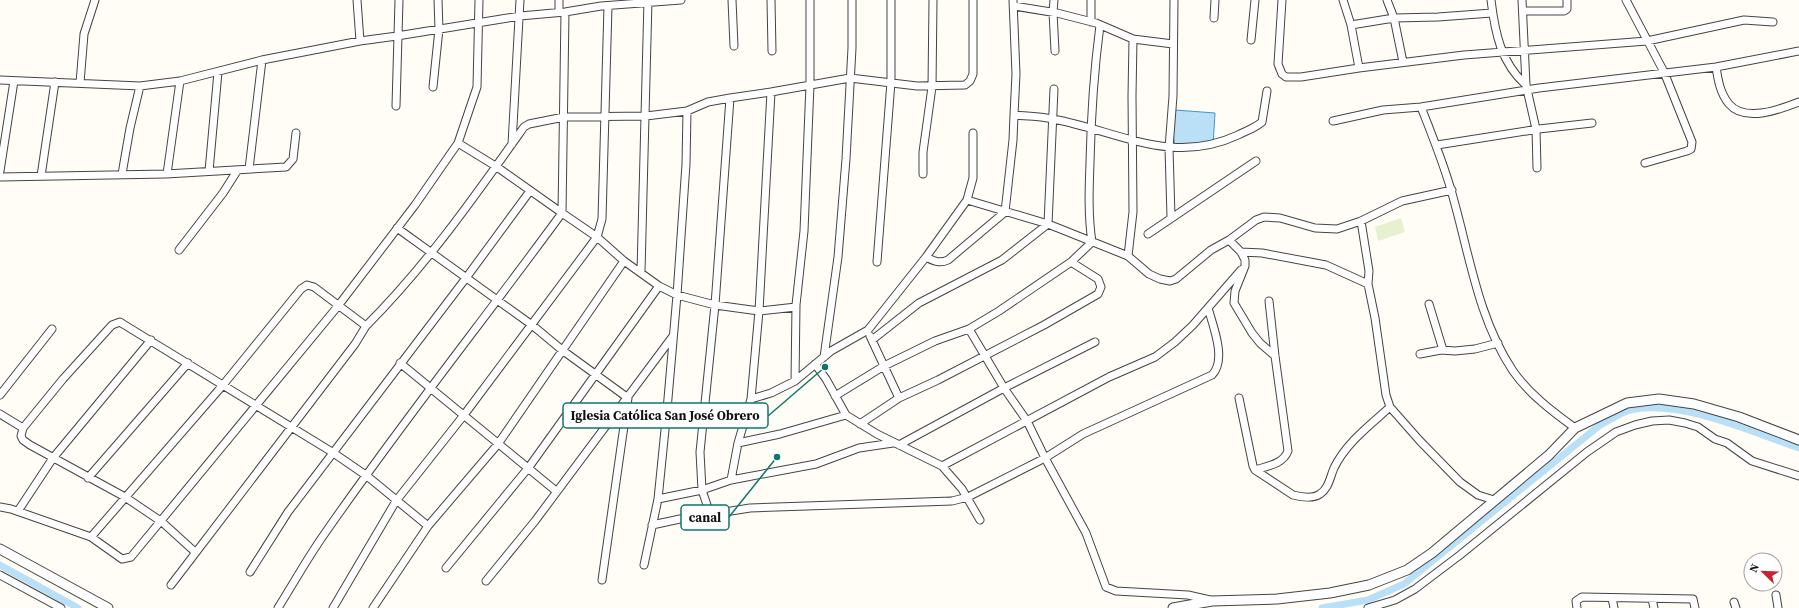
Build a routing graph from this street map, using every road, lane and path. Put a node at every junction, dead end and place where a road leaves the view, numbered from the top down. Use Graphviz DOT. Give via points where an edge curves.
graph roads {
  1 [pos="95,0"];
  2 [pos="357,0"];
  3 [pos="399,0"];
  4 [pos="438,0"];
  5 [pos="479,0"];
  6 [pos="520,0"];
  7 [pos="559,0"];
  8 [pos="681,0"];
  9 [pos="732,0"];
  10 [pos="771,0"];
  11 [pos="810,0"];
  12 [pos="852,0"];
  13 [pos="891,0"];
  14 [pos="933,0"];
  15 [pos="973,0"];
  16 [pos="1054,0"];
  17 [pos="1091,0"];
  18 [pos="1174,0"];
  19 [pos="1215,0"];
  20 [pos="1255,0"];
  21 [pos="1282,0"];
  22 [pos="1343,0"];
  23 [pos="1388,0"];
  24 [pos="1491,0"];
  25 [pos="1522,0"];
  26 [pos="1567,0"];
  27 [pos="1626,0"];
  28 [pos="648,1"];
  29 [pos="1013,3"];
  30 [pos="604,4"];
  31 [pos="562,12"];
  32 [pos="1053,12"];
  33 [pos="1523,12"];
  34 [pos="1492,13"];
  35 [pos="520,16"];
  36 [pos="1214,18"];
  37 [pos="1394,18"];
  38 [pos="479,22"];
  39 [pos="1091,22"];
  40 [pos="1773,22"];
  41 [pos="1100,25"];
  42 [pos="1351,25"];
  43 [pos="439,29"];
  44 [pos="397,36"];
  45 [pos="1134,39"];
  46 [pos="1251,40"];
  47 [pos="360,41"];
  48 [pos="1647,41"];
  49 [pos="1173,44"];
  50 [pos="734,46"];
  51 [pos="1525,50"];
  52 [pos="772,51"];
  53 [pos="1056,51"];
  54 [pos="1799,51"];
  55 [pos="1503,53"];
  56 [pos="262,60"];
  57 [pos="1403,62"];
  58 [pos="1716,67"];
  59 [pos="1359,68"];
  60 [pos="218,72"];
  61 [pos="1664,72"];
  62 [pos="850,78"];
  63 [pos="0,80"];
  64 [pos="14,81"];
  65 [pos="180,81"];
  66 [pos="55,82"];
  67 [pos="891,82"];
  68 [pos="80,83"];
  69 [pos="810,84"];
  70 [pos="140,86"];
  71 [pos="433,87"];
  72 [pos="932,87"];
  73 [pos="1527,88"];
  74 [pos="1054,89"];
  75 [pos="1267,91"];
  76 [pos="771,92"];
  77 [pos="730,98"];
  78 [pos="1799,102"];
  79 [pos="396,106"];
  80 [pos="1421,108"];
  81 [pos="687,111"];
  82 [pos="1014,114"];
  83 [pos="605,116"];
  84 [pos="646,116"];
  85 [pos="564,117"];
  86 [pos="1053,119"];
  87 [pos="1333,121"];
  88 [pos="1592,123"];
  89 [pos="1091,129"];
  90 [pos="1536,129"];
  91 [pos="973,132"];
  92 [pos="296,133"];
  93 [pos="1132,141"];
  94 [pos="458,143"];
  95 [pos="512,144"];
  96 [pos="1437,145"];
  97 [pos="1169,148"];
  98 [pos="1256,160"];
  99 [pos="1645,163"];
  100 [pos="496,167"];
  101 [pos="1537,168"];
  102 [pos="249,170"];
  103 [pos="0,171"];
  104 [pos="209,171"];
  105 [pos="236,171"];
  106 [pos="122,174"];
  107 [pos="167,174"];
  108 [pos="923,174"];
  109 [pos="41,176"];
  110 [pos="0,177"];
  111 [pos="1452,190"];
  112 [pos="530,191"];
  113 [pos="967,200"];
  114 [pos="1005,212"];
  115 [pos="562,213"];
  116 [pos="1171,217"];
  117 [pos="1361,221"];
  118 [pos="1048,224"];
  119 [pos="397,228"];
  120 [pos="1148,234"];
  121 [pos="597,237"];
  122 [pos="1229,240"];
  123 [pos="1092,242"];
  124 [pos="179,250"];
  125 [pos="1241,252"];
  126 [pos="431,254"];
  127 [pos="1128,256"];
  128 [pos="926,257"];
  129 [pos="624,261"];
  130 [pos="877,262"];
  131 [pos="1071,262"];
  132 [pos="1245,266"];
  133 [pos="641,272"];
  134 [pos="466,278"];
  135 [pos="1368,284"];
  136 [pos="659,286"];
  137 [pos="677,295"];
  138 [pos="498,301"];
  139 [pos="1269,301"];
  140 [pos="1429,304"];
  141 [pos="715,305"];
  142 [pos="338,306"];
  143 [pos="796,307"];
  144 [pos="1208,308"];
  145 [pos="759,311"];
  146 [pos="532,324"];
  147 [pos="366,326"];
  148 [pos="969,329"];
  149 [pos="52,330"];
  150 [pos="868,330"];
  151 [pos="673,335"];
  152 [pos="151,340"];
  153 [pos="872,340"];
  154 [pos="1095,342"];
  155 [pos="1498,343"];
  156 [pos="562,350"];
  157 [pos="1443,350"];
  158 [pos="1420,354"];
  159 [pos="984,356"];
  160 [pos="1275,356"];
  161 [pos="824,357"];
  162 [pos="188,363"];
  163 [pos="400,363"];
  164 [pos="815,364"];
  165 [pos="884,366"];
  166 [pos="595,374"];
  167 [pos="795,381"];
  168 [pos="223,384"];
  169 [pos="431,388"];
  170 [pos="1004,388"];
  171 [pos="0,395"];
  172 [pos="835,396"];
  173 [pos="628,398"];
  174 [pos="899,398"];
  175 [pos="1239,398"];
  176 [pos="750,399"];
  177 [pos="257,406"];
  178 [pos="1390,407"];
  179 [pos="0,414"];
  180 [pos="464,415"];
  181 [pos="846,415"];
  182 [pos="1028,421"];
  183 [pos="860,424"];
  184 [pos="291,426"];
  185 [pos="23,428"];
  186 [pos="1575,428"];
  187 [pos="1799,440"];
  188 [pos="738,443"];
  189 [pos="498,444"];
  190 [pos="896,444"];
  191 [pos="332,452"];
  192 [pos="53,458"];
  193 [pos="1045,458"];
  194 [pos="942,466"];
  195 [pos="529,467"];
  196 [pos="1255,470"];
  197 [pos="367,476"];
  198 [pos="1799,476"];
  199 [pos="88,478"];
  200 [pos="731,480"];
  201 [pos="702,490"];
  202 [pos="556,491"];
  203 [pos="125,497"];
  204 [pos="968,497"];
  205 [pos="658,500"];
  206 [pos="1494,500"];
  207 [pos="396,501"];
  208 [pos="0,507"];
  209 [pos="18,511"];
  210 [pos="710,514"];
  211 [pos="980,520"];
  212 [pos="162,522"];
  213 [pos="652,525"];
  214 [pos="428,526"];
  215 [pos="92,537"];
  216 [pos="0,549"];
  217 [pos="195,552"];
  218 [pos="644,565"];
  219 [pos="446,568"];
  220 [pos="250,572"];
  221 [pos="0,575"];
  222 [pos="602,580"];
  223 [pos="486,581"];
  224 [pos="171,585"];
  225 [pos="1776,595"];
  226 [pos="1612,598"];
  227 [pos="1652,599"];
  228 [pos="1212,601"];
  229 [pos="61,608"];
  230 [pos="108,608"];
  231 [pos="278,608"];
  232 [pos="333,608"];
  233 [pos="373,608"];
  234 [pos="1174,608"];
  235 [pos="1368,608"];
  236 [pos="1577,608"];
  237 [pos="1614,608"];
  238 [pos="1654,608"];
  239 [pos="1695,608"];
  240 [pos="1778,608"];
  1 -- 68 [label="street" via="84,34"];
  2 -- 47 [label="street"];
  3 -- 44 [label="street"];
  4 -- 43 [label="street"];
  5 -- 38 [label="street"];
  6 -- 35 [label="street"];
  7 -- 31 [label="street"];
  8 -- 28 [label="street"];
  9 -- 50 [label="street"];
  10 -- 52 [label="street"];
  11 -- 69 [label="street"];
  12 -- 62 [label="street"];
  13 -- 67 [label="street"];
  14 -- 72 [label="street"];
  15 -- 72 [label="street" via="973,74 970,81 965,85"];
  16 -- 32 [label="street"];
  17 -- 39 [label="street"];
  18 -- 49 [label="street"];
  19 -- 36 [label="street"];
  20 -- 46 [label="street"];
  21 -- 59 [label="street" via="1278,64 1282,74 1286,77 1300,77"];
  22 -- 42 [label="street"];
  23 -- 37 [label="street"];
  24 -- 34 [label="street"];
  25 -- 33 [label="street"];
  26 -- 33 [label="street" via="1567,9 1564,11"];
  27 -- 48 [label="street"];
  28 -- 30 [label="street"];
  28 -- 84 [label="street"];
  29 -- 32 [label="street"];
  29 -- 82 [label="street" via="1016,74"];
  30 -- 31 [label="street"];
  30 -- 83 [label="street"];
  31 -- 35 [label="street"];
  31 -- 85 [label="street"];
  32 -- 39 [label="street"];
  32 -- 53 [label="street"];
  33 -- 51 [label="street"];
  34 -- 37 [label="street"];
  34 -- 55 [label="street"];
  35 -- 38 [label="street"];
  35 -- 95 [label="street"];
  37 -- 42 [label="street"];
  37 -- 57 [label="street"];
  38 -- 43 [label="street"];
  38 -- 94 [label="street" via="477,87"];
  39 -- 41 [label="street"];
  40 -- 48 [label="street" via="1744,20"];
  41 -- 45 [label="street"];
  41 -- 89 [label="street"];
  42 -- 59 [label="street"];
  43 -- 44 [label="street"];
  43 -- 71 [label="street"];
  44 -- 47 [label="street"];
  44 -- 79 [label="street"];
  45 -- 49 [label="street"];
  45 -- 93 [label="street"];
  47 -- 56 [label="street"];
  48 -- 51 [label="street"];
  48 -- 61 [label="street"];
  49 -- 97 [label="street"];
  51 -- 55 [label="street"];
  51 -- 73 [label="street"];
  54 -- 58 [label="street"];
  55 -- 57 [label="street"];
  55 -- 73 [label="street" via="1514,75"];
  56 -- 60 [label="street"];
  56 -- 102 [label="street"];
  57 -- 59 [label="street"];
  58 -- 61 [label="street"];
  58 -- 78 [label="street" via="1720,89 1730,106 1737,110 1762,114"];
  60 -- 65 [label="street"];
  60 -- 104 [label="street"];
  61 -- 73 [label="street"];
  61 -- 99 [label="street" via="1692,146 1687,151"];
  62 -- 67 [label="street"];
  62 -- 69 [label="street"];
  62 -- 161 [label="street" via="838,257"];
  63 -- 64 [label="street"];
  64 -- 66 [label="street"];
  64 -- 103 [label="street"];
  65 -- 70 [label="street"];
  65 -- 107 [label="street"];
  66 -- 68 [label="street"];
  66 -- 109 [label="street"];
  67 -- 72 [label="street"];
  67 -- 130 [label="street"];
  68 -- 70 [label="street"];
  69 -- 76 [label="street"];
  69 -- 143 [label="street" via="804,231"];
  70 -- 106 [label="street"];
  72 -- 108 [label="street" via="923,152"];
  73 -- 80 [label="street"];
  73 -- 90 [label="street"];
  74 -- 86 [label="street"];
  75 -- 97 [label="street" via="1264,118 1259,125 1223,142"];
  76 -- 77 [label="street"];
  76 -- 145 [label="street"];
  77 -- 81 [label="street" via="708,102"];
  77 -- 141 [label="street"];
  80 -- 87 [label="street" via="1383,110"];
  80 -- 96 [label="street"];
  81 -- 84 [label="street"];
  81 -- 137 [label="street"];
  82 -- 86 [label="street"];
  82 -- 114 [label="street"];
  83 -- 84 [label="street"];
  83 -- 85 [label="street"];
  83 -- 121 [label="street" via="602,219"];
  84 -- 133 [label="street"];
  85 -- 95 [label="street" via="529,124"];
  85 -- 115 [label="street"];
  86 -- 89 [label="street"];
  86 -- 118 [label="street"];
  88 -- 90 [label="street"];
  89 -- 93 [label="street"];
  89 -- 123 [label="street" via="1089,222"];
  90 -- 96 [label="street"];
  90 -- 101 [label="street"];
  91 -- 113 [label="street" via="973,178"];
  92 -- 102 [label="street" via="290,164 286,167"];
  93 -- 97 [label="street"];
  93 -- 127 [label="street" via="1133,212"];
  94 -- 100 [label="street"];
  94 -- 119 [label="street"];
  95 -- 100 [label="street"];
  96 -- 111 [label="street"];
  97 -- 116 [label="street"];
  98 -- 116 [label="street"];
  100 -- 112 [label="street"];
  100 -- 126 [label="street"];
  102 -- 105 [label="street"];
  104 -- 105 [label="street"];
  104 -- 107 [label="street"];
  105 -- 124 [label="street"];
  106 -- 107 [label="street"];
  106 -- 109 [label="street"];
  109 -- 110 [label="street"];
  111 -- 117 [label="street" via="1402,201"];
  111 -- 155 [label="street" via="1462,238 1482,308"];
  112 -- 115 [label="street"];
  112 -- 134 [label="street"];
  113 -- 114 [label="street"];
  113 -- 128 [label="street"];
  114 -- 118 [label="street"];
  114 -- 128 [label="street" via="943,263"];
  115 -- 121 [label="street"];
  115 -- 138 [label="street"];
  116 -- 120 [label="street"];
  117 -- 122 [label="street" via="1337,229 1315,228 1280,218 1264,217"];
  117 -- 135 [label="street" via="1369,271"];
  118 -- 123 [label="street"];
  118 -- 153 [label="street" via="1002,260 920,303"];
  119 -- 126 [label="street"];
  119 -- 142 [label="street"];
  121 -- 129 [label="street"];
  121 -- 146 [label="street"];
  122 -- 125 [label="street"];
  122 -- 127 [label="street" via="1211,250 1176,279 1170,281 1149,274"];
  123 -- 127 [label="street"];
  123 -- 131 [label="street"];
  125 -- 132 [label="street"];
  125 -- 135 [label="street" via="1262,253 1326,265"];
  126 -- 134 [label="street"];
  126 -- 147 [label="street"];
  128 -- 150 [label="street"];
  129 -- 133 [label="street"];
  129 -- 156 [label="street"];
  131 -- 148 [label="street"];
  131 -- 159 [label="street" via="1098,279 1101,287 1098,294"];
  132 -- 144 [label="street"];
  132 -- 160 [label="street" via="1235,291 1234,303 1252,333"];
  133 -- 136 [label="street"];
  134 -- 138 [label="street"];
  134 -- 163 [label="street"];
  135 -- 178 [label="street"];
  136 -- 137 [label="street"];
  136 -- 166 [label="street"];
  137 -- 141 [label="street"];
  137 -- 151 [label="street"];
  138 -- 146 [label="street"];
  138 -- 169 [label="street"];
  139 -- 160 [label="street"];
  140 -- 157 [label="street"];
  141 -- 145 [label="street"];
  141 -- 201 [label="street" via="700,452"];
  142 -- 147 [label="street"];
  142 -- 168 [label="street" via="314,287 307,285 301,288"];
  142 -- 177 [label="street"];
  143 -- 145 [label="street"];
  143 -- 167 [label="street"];
  144 -- 182 [label="street" via="1176,342 1155,357 1109,377"];
  144 -- 193 [label="street" via="1220,360 1218,370 1083,434"];
  145 -- 176 [label="street"];
  146 -- 156 [label="street"];
  146 -- 180 [label="street"];
  147 -- 184 [label="street" via="351,350"];
  148 -- 159 [label="street"];
  148 -- 165 [label="street" via="935,341"];
  149 -- 171 [label="street"];
  150 -- 153 [label="street"];
  150 -- 161 [label="street"];
  151 -- 173 [label="street"];
  151 -- 205 [label="street"];
  152 -- 162 [label="street"];
  152 -- 185 [label="street" via="120,322 112,324"];
  152 -- 192 [label="street"];
  153 -- 165 [label="street"];
  154 -- 170 [label="street"];
  155 -- 157 [label="street" via="1475,349"];
  155 -- 186 [label="street" via="1514,371 1539,399"];
  156 -- 166 [label="street"];
  156 -- 189 [label="street"];
  157 -- 158 [label="street"];
  159 -- 170 [label="street"];
  159 -- 174 [label="street"];
  160 -- 196 [label="street" via="1288,451 1284,459"];
  161 -- 164 [label="street"];
  162 -- 168 [label="street"];
  162 -- 199 [label="street"];
  163 -- 169 [label="street"];
  163 -- 191 [label="street"];
  164 -- 167 [label="street"];
  164 -- 172 [label="street"];
  165 -- 172 [label="street"];
  165 -- 174 [label="street"];
  166 -- 173 [label="street"];
  166 -- 195 [label="street"];
  167 -- 176 [label="street" via="771,393"];
  168 -- 177 [label="street"];
  168 -- 203 [label="street"];
  169 -- 180 [label="street"];
  169 -- 197 [label="street"];
  170 -- 182 [label="street"];
  170 -- 190 [label="street"];
  172 -- 181 [label="street"];
  173 -- 202 [label="street"];
  173 -- 222 [label="street"];
  174 -- 183 [label="street"];
  175 -- 196 [label="street"];
  176 -- 188 [label="street"];
  177 -- 184 [label="street"];
  177 -- 212 [label="street"];
  178 -- 196 [label="street" via="1356,438 1341,456 1334,467 1327,488 1317,496 1293,495"];
  178 -- 206 [label="street" via="1460,482 1478,495"];
  179 -- 185 [label="street"];
  180 -- 189 [label="street"];
  180 -- 207 [label="street"];
  181 -- 183 [label="street"];
  181 -- 188 [label="street"];
  182 -- 193 [label="street"];
  182 -- 194 [label="street" via="970,449"];
  183 -- 190 [label="street"];
  184 -- 191 [label="street"];
  184 -- 217 [label="street"];
  185 -- 192 [label="street" via="23,440"];
  186 -- 187 [label="street" via="1627,403 1659,399 1717,410"];
  186 -- 206 [label="street" via="1549,455"];
  188 -- 200 [label="street"];
  189 -- 195 [label="street"];
  189 -- 214 [label="street"];
  190 -- 194 [label="street"];
  190 -- 200 [label="street" via="859,448 816,464"];
  191 -- 197 [label="street"];
  191 -- 220 [label="street" via="288,512"];
  192 -- 199 [label="street"];
  192 -- 209 [label="street"];
  193 -- 204 [label="street"];
  193 -- 228 [label="street" via="1086,533 1106,587 1116,592 1188,595"];
  194 -- 204 [label="street"];
  195 -- 202 [label="street"];
  195 -- 219 [label="street"];
  197 -- 207 [label="street"];
  197 -- 231 [label="street" via="322,537"];
  198 -- 235 [label="street" via="1752,461 1698,427 1669,420 1635,425 1616,432 1587,452 1415,590 1395,600"];
  199 -- 203 [label="street"];
  200 -- 201 [label="street"];
  201 -- 205 [label="street"];
  201 -- 210 [label="street"];
  202 -- 223 [label="street"];
  203 -- 212 [label="street"];
  203 -- 215 [label="street"];
  204 -- 210 [label="street" via="952,500 750,508"];
  204 -- 211 [label="street"];
  205 -- 213 [label="street"];
  206 -- 228 [label="street" via="1432,553 1407,570 1369,585 1330,593 1277,599"];
  207 -- 214 [label="street"];
  207 -- 232 [label="street"];
  208 -- 209 [label="street"];
  209 -- 215 [label="street"];
  210 -- 213 [label="street"];
  212 -- 215 [label="street" via="127,559 122,559"];
  212 -- 217 [label="street"];
  213 -- 218 [label="street"];
  214 -- 233 [label="street"];
  216 -- 230 [label="street"];
  217 -- 224 [label="street"];
  221 -- 229 [label="street"];
  225 -- 240 [label="street"];
  226 -- 227 [label="street"];
  226 -- 236 [label="street" via="1582,597 1576,601"];
  226 -- 237 [label="street"];
  227 -- 238 [label="street"];
  227 -- 239 [label="street" via="1693,599"];
  228 -- 234 [label="street"];
}
